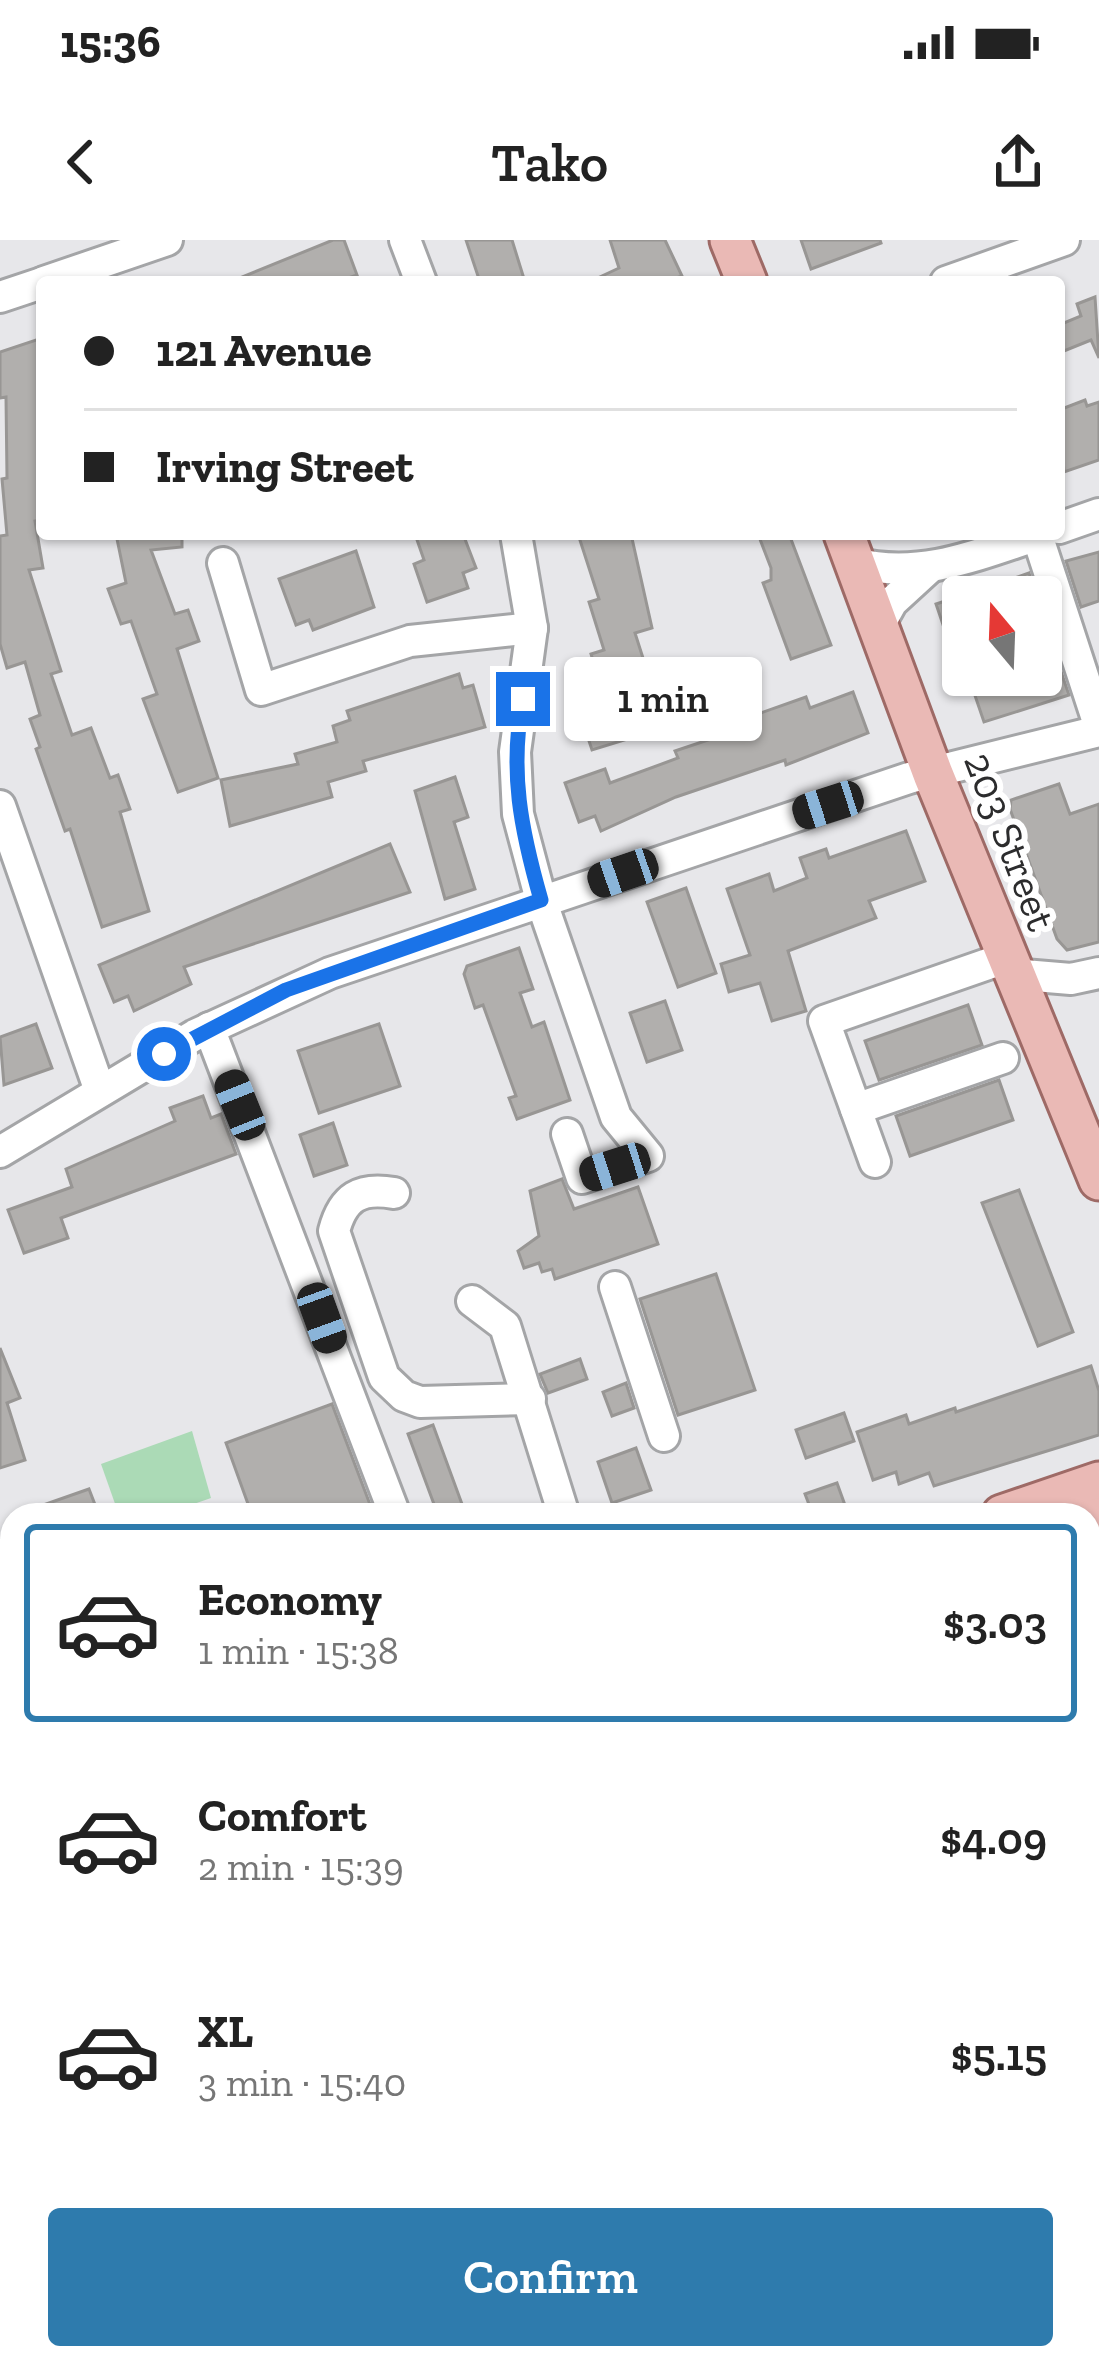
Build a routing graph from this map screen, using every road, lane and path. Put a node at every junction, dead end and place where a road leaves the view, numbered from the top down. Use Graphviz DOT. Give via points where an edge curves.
graph roads {
  1 [pos="167,240"];
  2 [pos="405,240"];
  3 [pos="730,240"];
  4 [pos="1064,240"];
  5 [pos="61,276"];
  6 [pos="419,276"];
  7 [pos="745,276"];
  8 [pos="963,276"];
  9 [pos="36,284"];
  10 [pos="0,297"];
  11 [pos="1099,514"];
  12 [pos="1065,526"];
  13 [pos="517,540"];
  14 [pos="1024,540"];
  15 [pos="1042,540"];
  16 [pos="850,548"];
  17 [pos="223,563"];
  18 [pos="928,569"];
  19 [pos="878,626"];
  20 [pos="532,628"];
  21 [pos="1099,728"];
  22 [pos="932,774"];
  23 [pos="0,806"];
  24 [pos="541,900"];
  25 [pos="1009,966"];
  26 [pos="1092,976"];
  27 [pos="209,1028"];
  28 [pos="1035,1031"];
  29 [pos="1004,1058"];
  30 [pos="100,1090"];
  31 [pos="856,1109"];
  32 [pos="567,1134"];
  33 [pos="0,1152"];
  34 [pos="875,1162"];
  35 [pos="1099,1180"];
  36 [pos="394,1192"];
  37 [pos="615,1287"];
  38 [pos="472,1301"];
  39 [pos="530,1399"];
  40 [pos="664,1436"];
  41 [pos="1099,1482"];
  42 [pos="390,1503"];
  43 [pos="560,1503"];
  44 [pos="1037,1503"];
  1 -- 5 [label="street"];
  2 -- 6 [label="street"];
  3 -- 7 [label="main road"];
  4 -- 8 [label="street"];
  9 -- 10 [label="street"];
  11 -- 12 [label="street"];
  13 -- 20 [label="street"];
  14 -- 18 [label="street"];
  15 -- 21 [label="street"];
  16 -- 18 [label="street" via="880,569"];
  16 -- 19 [label="main road, 203 Street"];
  17 -- 20 [label="street" via="261,690 410,641"];
  18 -- 19 [label="street"];
  19 -- 22 [label="main road, 203 Street"];
  20 -- 24 [label="street" via="514,776"];
  21 -- 22 [label="street"];
  22 -- 24 [label="street"];
  22 -- 25 [label="main road, 203 Street"];
  23 -- 30 [label="street"];
  24 -- 27 [label="street" via="330,973"];
  24 -- 32 [label="street" via="616,1117 648,1156 582,1178"];
  25 -- 26 [label="street"];
  25 -- 28 [label="main road, 203 Street"];
  25 -- 31 [label="street" via="824,1021"];
  26 -- 28 [label="street"];
  27 -- 30 [label="street"];
  27 -- 42 [label="street"];
  28 -- 35 [label="main road, 203 Street"];
  29 -- 31 [label="street"];
  30 -- 33 [label="street"];
  31 -- 34 [label="street"];
  36 -- 39 [label="street" via="354,1195 334,1231 384,1377 420,1402"];
  37 -- 40 [label="street"];
  38 -- 39 [label="street" via="505,1326"];
  39 -- 43 [label="street"];
  41 -- 44 [label="main road"];
}
